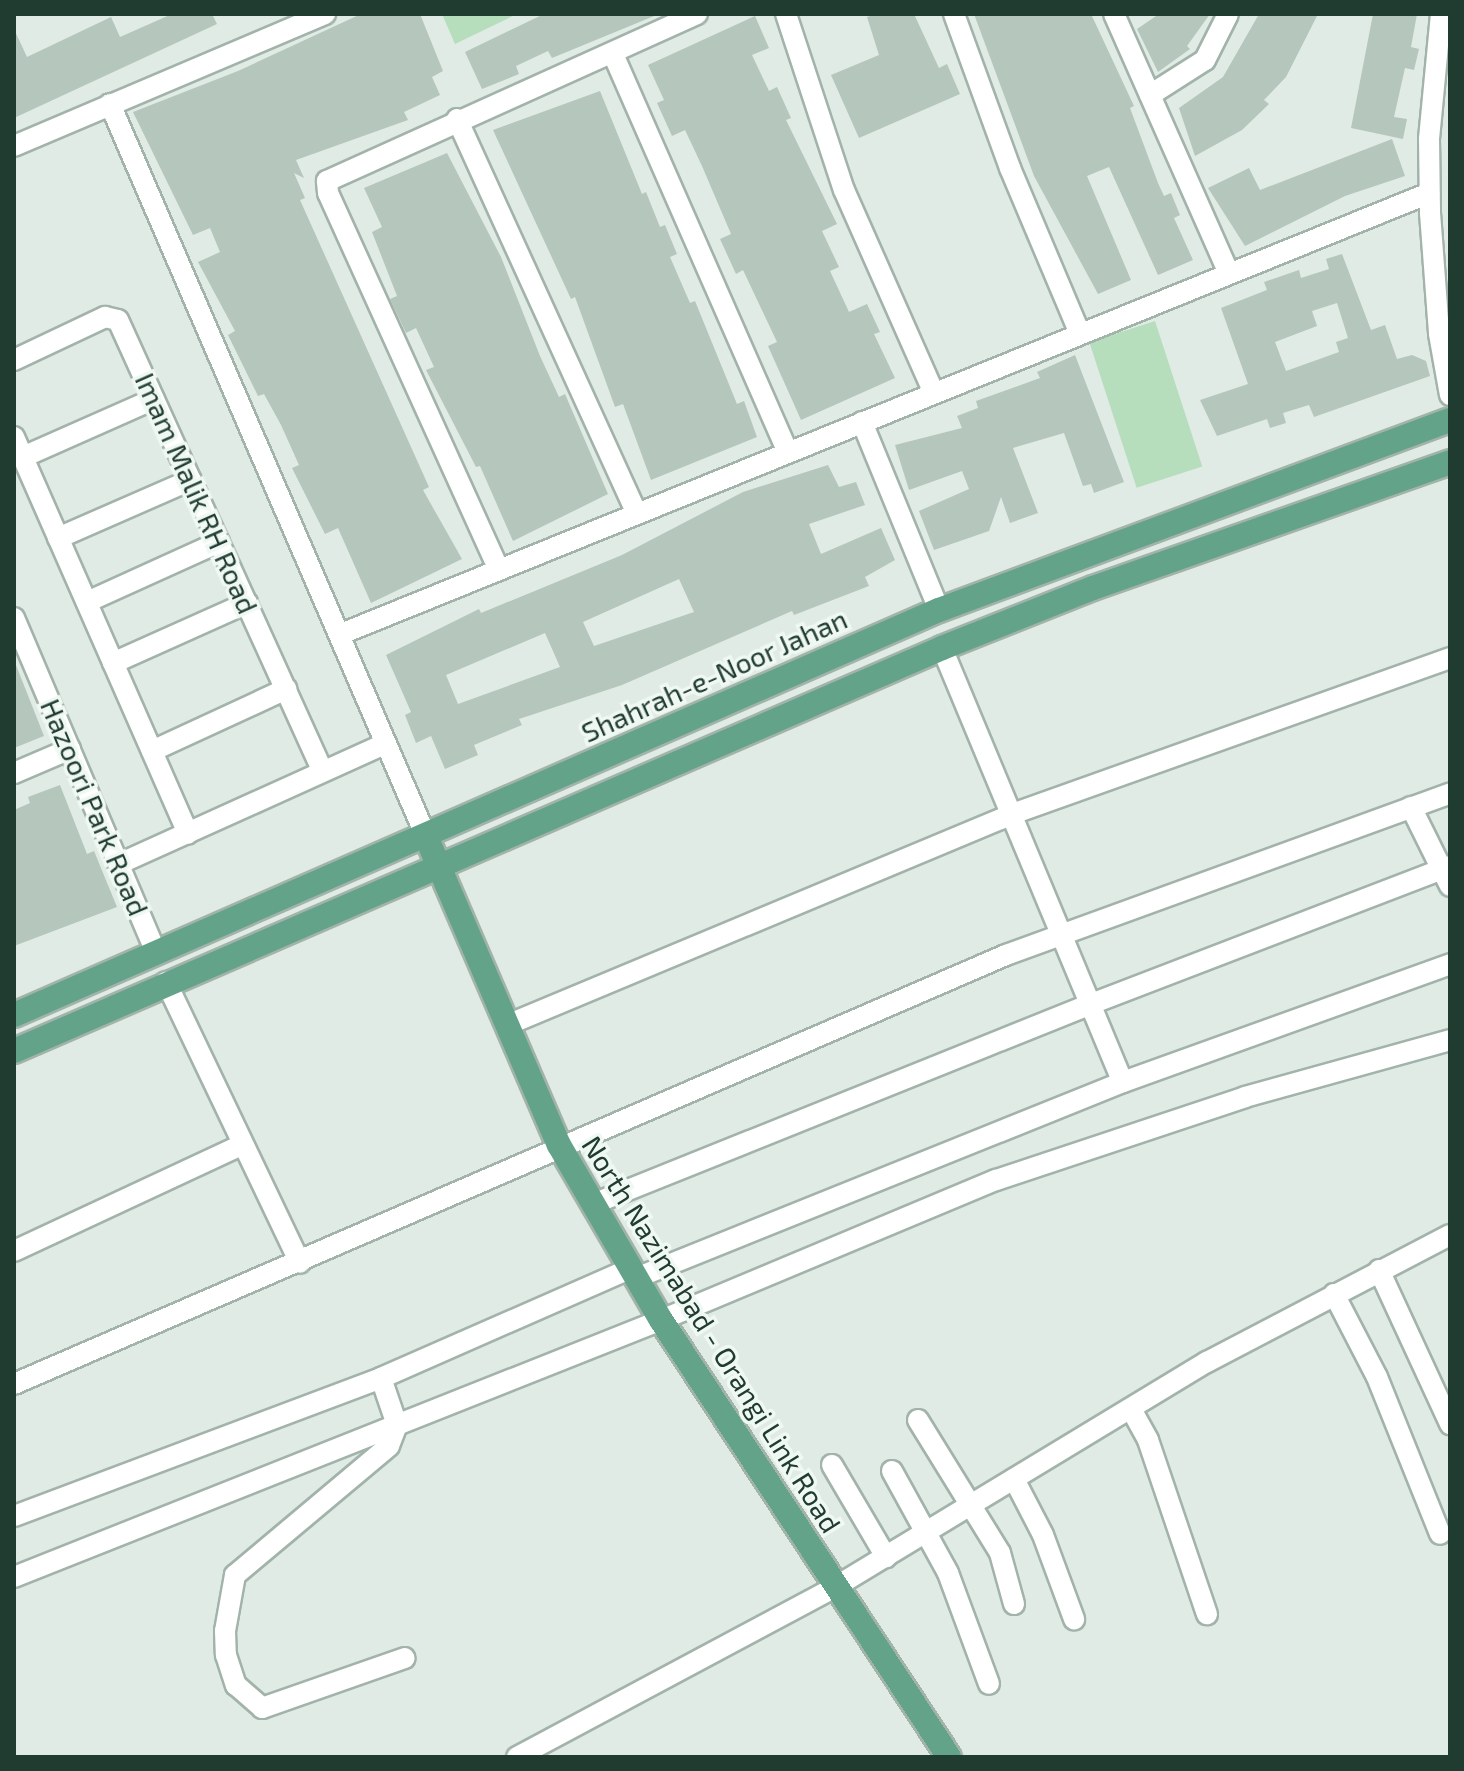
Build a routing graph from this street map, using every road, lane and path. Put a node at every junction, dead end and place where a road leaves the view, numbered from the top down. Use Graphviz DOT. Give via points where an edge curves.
graph roads {
  1 [pos="325,14"];
  2 [pos="697,14"];
  3 [pos="786,14"];
  4 [pos="954,14"];
  5 [pos="1114,14"];
  6 [pos="1228,14"];
  7 [pos="1441,14"];
  8 [pos="613,54"];
  9 [pos="1150,95"];
  10 [pos="110,104"];
  11 [pos="457,119"];
  12 [pos="14,146"];
  13 [pos="1429,193"];
  14 [pos="1229,274"];
  15 [pos="1080,334"];
  16 [pos="14,360"];
  17 [pos="934,393"];
  18 [pos="1450,395"];
  19 [pos="154,399"];
  20 [pos="1450,420"];
  21 [pos="862,422"];
  22 [pos="14,437"];
  23 [pos="788,452"];
  24 [pos="23,457"];
  25 [pos="1450,462"];
  26 [pos="191,480"];
  27 [pos="637,514"];
  28 [pos="58,538"];
  29 [pos="219,542"];
  30 [pos="1082,553"];
  31 [pos="499,570"];
  32 [pos="1093,588"];
  33 [pos="87,602"];
  34 [pos="247,603"];
  35 [pos="939,610"];
  36 [pos="14,618"];
  37 [pos="341,634"];
  38 [pos="942,648"];
  39 [pos="1450,658"];
  40 [pos="113,663"];
  41 [pos="286,689"];
  42 [pos="385,744"];
  43 [pos="70,749"];
  44 [pos="152,751"];
  45 [pos="323,771"];
  46 [pos="14,773"];
  47 [pos="1450,793"];
  48 [pos="1411,807"];
  49 [pos="1015,813"];
  50 [pos="188,833"];
  51 [pos="425,834"];
  52 [pos="121,863"];
  53 [pos="437,863"];
  54 [pos="1447,874"];
  55 [pos="1061,934"];
  56 [pos="156,952"];
  57 [pos="1450,964"];
  58 [pos="166,982"];
  59 [pos="1091,1004"];
  60 [pos="14,1015"];
  61 [pos="507,1025"];
  62 [pos="1450,1040"];
  63 [pos="14,1051"];
  64 [pos="1123,1082"];
  65 [pos="241,1145"];
  66 [pos="559,1145"];
  67 [pos="593,1204"];
  68 [pos="1450,1235"];
  69 [pos="14,1251"];
  70 [pos="300,1263"];
  71 [pos="1379,1270"];
  72 [pos="634,1273"];
  73 [pos="1334,1294"];
  74 [pos="661,1320"];
  75 [pos="381,1378"];
  76 [pos="14,1384"];
  77 [pos="1131,1409"];
  78 [pos="918,1420"];
  79 [pos="1450,1424"];
  80 [pos="397,1425"];
  81 [pos="832,1465"];
  82 [pos="892,1471"];
  83 [pos="1014,1479"];
  84 [pos="973,1504"];
  85 [pos="14,1516"];
  86 [pos="924,1533"];
  87 [pos="1440,1534"];
  88 [pos="886,1557"];
  89 [pos="14,1577"];
  90 [pos="835,1587"];
  91 [pos="1014,1604"];
  92 [pos="1207,1614"];
  93 [pos="1074,1619"];
  94 [pos="405,1658"];
  95 [pos="989,1684"];
  96 [pos="517,1757"];
  97 [pos="949,1757"];
  1 -- 10 [label="street"];
  2 -- 8 [label="street"];
  3 -- 17 [label="street" via="844,190"];
  4 -- 15 [label="street" via="1010,168"];
  5 -- 9 [label="street"];
  6 -- 9 [label="street" via="1205,60"];
  7 -- 13 [label="street" via="1433,68"];
  8 -- 11 [label="street"];
  8 -- 23 [label="street"];
  9 -- 14 [label="street"];
  10 -- 12 [label="street"];
  10 -- 37 [label="street"];
  11 -- 27 [label="street"];
  11 -- 31 [label="street" via="337,173 327,181 328,193"];
  13 -- 14 [label="street"];
  13 -- 18 [label="street" via="1439,334"];
  14 -- 15 [label="street"];
  15 -- 17 [label="street"];
  16 -- 19 [label="street, Imam Malik RH Road" via="111,315"];
  17 -- 21 [label="street"];
  19 -- 24 [label="street"];
  19 -- 26 [label="street, Imam Malik RH Road"];
  20 -- 30 [label="main road, Shahrah-e-Noor Jahan"];
  21 -- 23 [label="street"];
  21 -- 35 [label="street"];
  22 -- 24 [label="street"];
  23 -- 27 [label="street"];
  24 -- 28 [label="street"];
  25 -- 32 [label="main road"];
  26 -- 28 [label="street"];
  26 -- 29 [label="street, Imam Malik RH Road"];
  27 -- 31 [label="street"];
  28 -- 33 [label="street"];
  29 -- 33 [label="street"];
  29 -- 34 [label="street, Imam Malik RH Road"];
  30 -- 32 [label="main road"];
  30 -- 35 [label="main road, Shahrah-e-Noor Jahan"];
  31 -- 37 [label="street"];
  32 -- 38 [label="main road"];
  33 -- 40 [label="street"];
  34 -- 40 [label="street"];
  34 -- 41 [label="street, Imam Malik RH Road"];
  35 -- 51 [label="main road, Shahrah-e-Noor Jahan"];
  36 -- 43 [label="street, Hazoori Park Road"];
  37 -- 42 [label="street"];
  38 -- 49 [label="street"];
  38 -- 53 [label="main road"];
  39 -- 49 [label="street"];
  40 -- 44 [label="street"];
  41 -- 44 [label="street"];
  41 -- 45 [label="street, Imam Malik RH Road"];
  42 -- 45 [label="street"];
  42 -- 51 [label="street"];
  43 -- 46 [label="street"];
  43 -- 52 [label="street, Hazoori Park Road"];
  44 -- 50 [label="street"];
  45 -- 50 [label="street"];
  47 -- 48 [label="street"];
  48 -- 54 [label="street"];
  48 -- 55 [label="street"];
  49 -- 55 [label="street"];
  49 -- 61 [label="street"];
  50 -- 52 [label="street"];
  51 -- 53 [label="main road, North Nazimabad - Orangi Link Road"];
  51 -- 56 [label="main road, Shahrah-e-Noor Jahan"];
  52 -- 56 [label="street, Hazoori Park Road"];
  53 -- 58 [label="main road"];
  53 -- 61 [label="main road, North Nazimabad - Orangi Link Road"];
  54 -- 59 [label="street"];
  55 -- 59 [label="street"];
  55 -- 66 [label="street"];
  56 -- 60 [label="main road, Shahrah-e-Noor Jahan"];
  57 -- 64 [label="street"];
  58 -- 63 [label="main road"];
  58 -- 65 [label="street"];
  59 -- 64 [label="street"];
  59 -- 67 [label="street"];
  61 -- 66 [label="main road, North Nazimabad - Orangi Link Road"];
  62 -- 74 [label="street" via="1245,1097 996,1180"];
  64 -- 72 [label="street"];
  65 -- 69 [label="street"];
  65 -- 70 [label="street"];
  66 -- 67 [label="main road, North Nazimabad - Orangi Link Road"];
  66 -- 70 [label="street"];
  67 -- 72 [label="main road, North Nazimabad - Orangi Link Road"];
  68 -- 71 [label="street"];
  70 -- 76 [label="street"];
  71 -- 73 [label="street"];
  71 -- 79 [label="street"];
  72 -- 74 [label="main road, North Nazimabad - Orangi Link Road"];
  72 -- 75 [label="street"];
  73 -- 77 [label="street"];
  73 -- 87 [label="street" via="1377,1377"];
  74 -- 80 [label="street"];
  74 -- 90 [label="main road, North Nazimabad - Orangi Link Road"];
  75 -- 80 [label="street"];
  75 -- 85 [label="street"];
  77 -- 83 [label="street"];
  77 -- 92 [label="street" via="1148,1440"];
  78 -- 84 [label="street"];
  80 -- 89 [label="street"];
  80 -- 94 [label="street" via="381,1456 235,1575 225,1631 236,1685 262,1708"];
  81 -- 88 [label="street"];
  82 -- 86 [label="street"];
  83 -- 84 [label="street"];
  83 -- 93 [label="street" via="1043,1535"];
  84 -- 86 [label="street"];
  84 -- 91 [label="street" via="1000,1553"];
  86 -- 88 [label="street"];
  86 -- 95 [label="street" via="948,1573"];
  88 -- 90 [label="street"];
  90 -- 96 [label="street"];
  90 -- 97 [label="main road, North Nazimabad - Orangi Link Road"];
}
